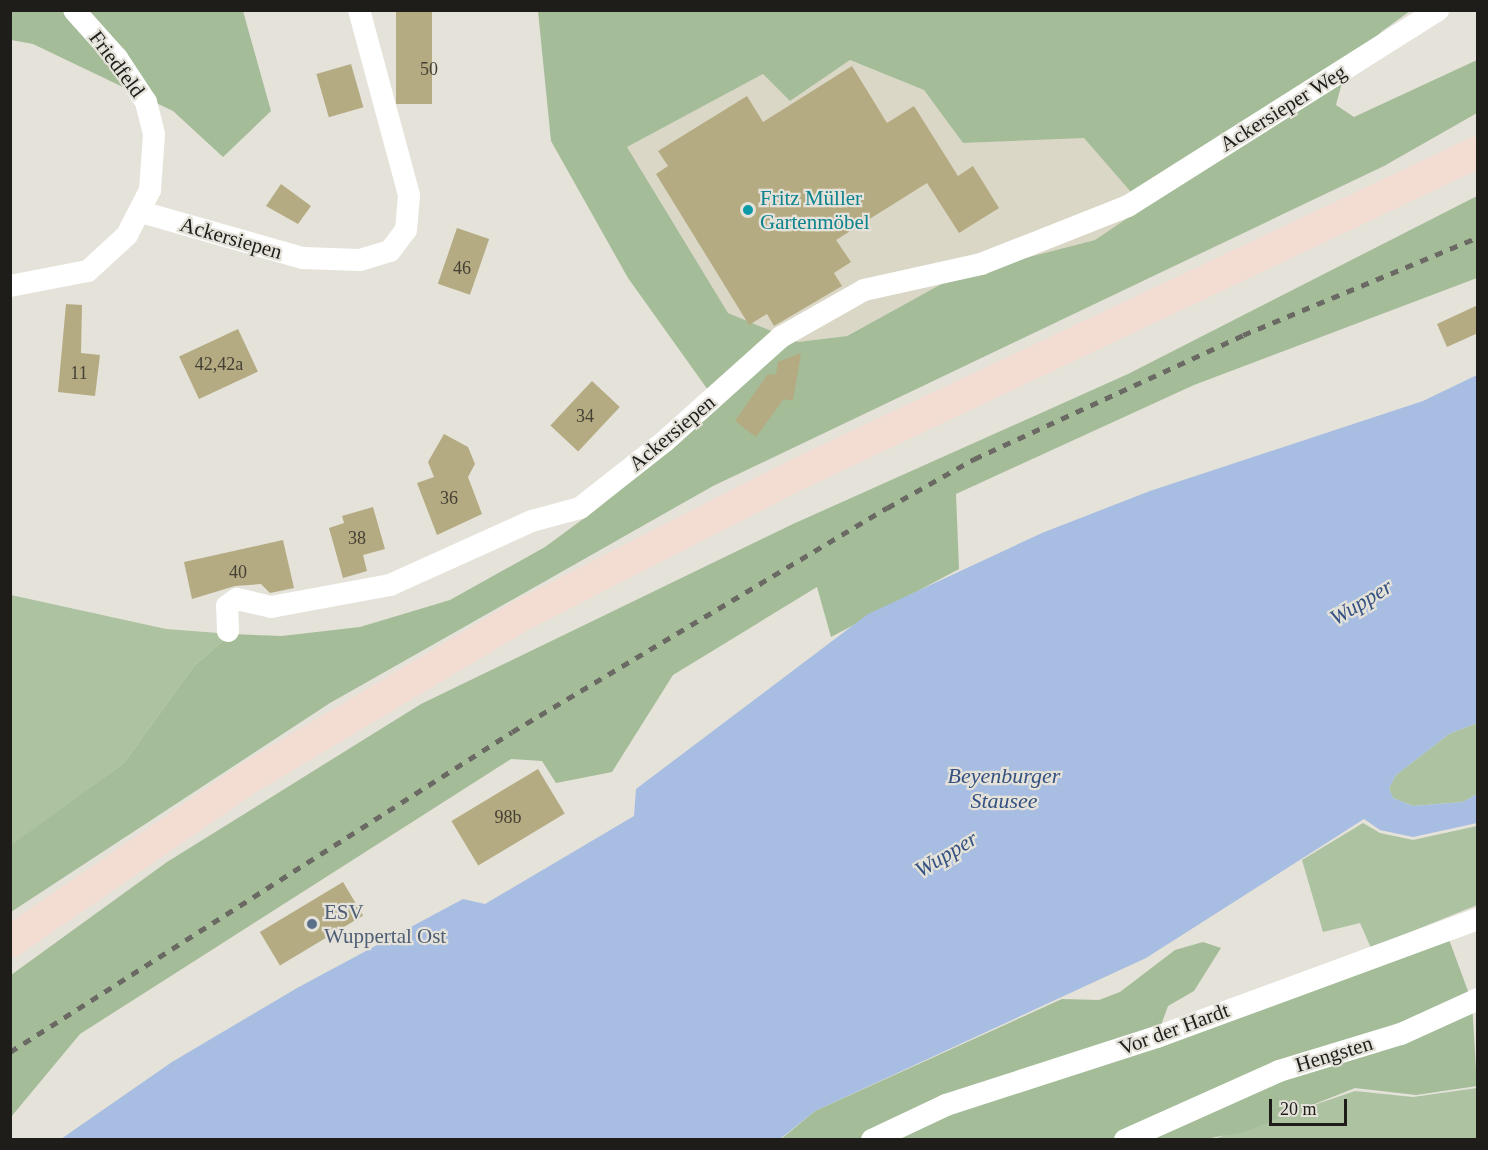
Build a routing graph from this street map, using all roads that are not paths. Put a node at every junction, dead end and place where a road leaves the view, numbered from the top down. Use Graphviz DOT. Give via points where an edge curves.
graph roads {
  1 [pos="74,10"];
  2 [pos="359,10"];
  3 [pos="1438,10"];
  4 [pos="1478,152"];
  5 [pos="1128,206"];
  6 [pos="141,212"];
  7 [pos="10,286"];
  8 [pos="228,631"];
  9 [pos="1478,919"];
  10 [pos="10,942"];
  11 [pos="1478,999"];
  12 [pos="872,1140"];
  13 [pos="1125,1140"];
  1 -- 6 [label="street, Friedfeld" via="117,58 151,117 155,167"];
  2 -- 6 [label="street, Ackersiepen" via="409,195 406,231 390,251 360,261 303,258"];
  3 -- 5 [label="street, Ackersieper Weg"];
  4 -- 10 [label="main road" via="831,457 526,613 247,779"];
  5 -- 8 [label="street, Ackersiepen" via="981,264 864,290 781,337 665,441 580,508 532,520 390,585 271,607 237,599 227,606"];
  6 -- 7 [label="street, Friedfeld" via="127,235 88,271"];
  9 -- 12 [label="street, Vor der Hardt" via="1157,1037 946,1105"];
  11 -- 13 [label="street, Hengsten" via="1401,1034 1278,1071"];
}
